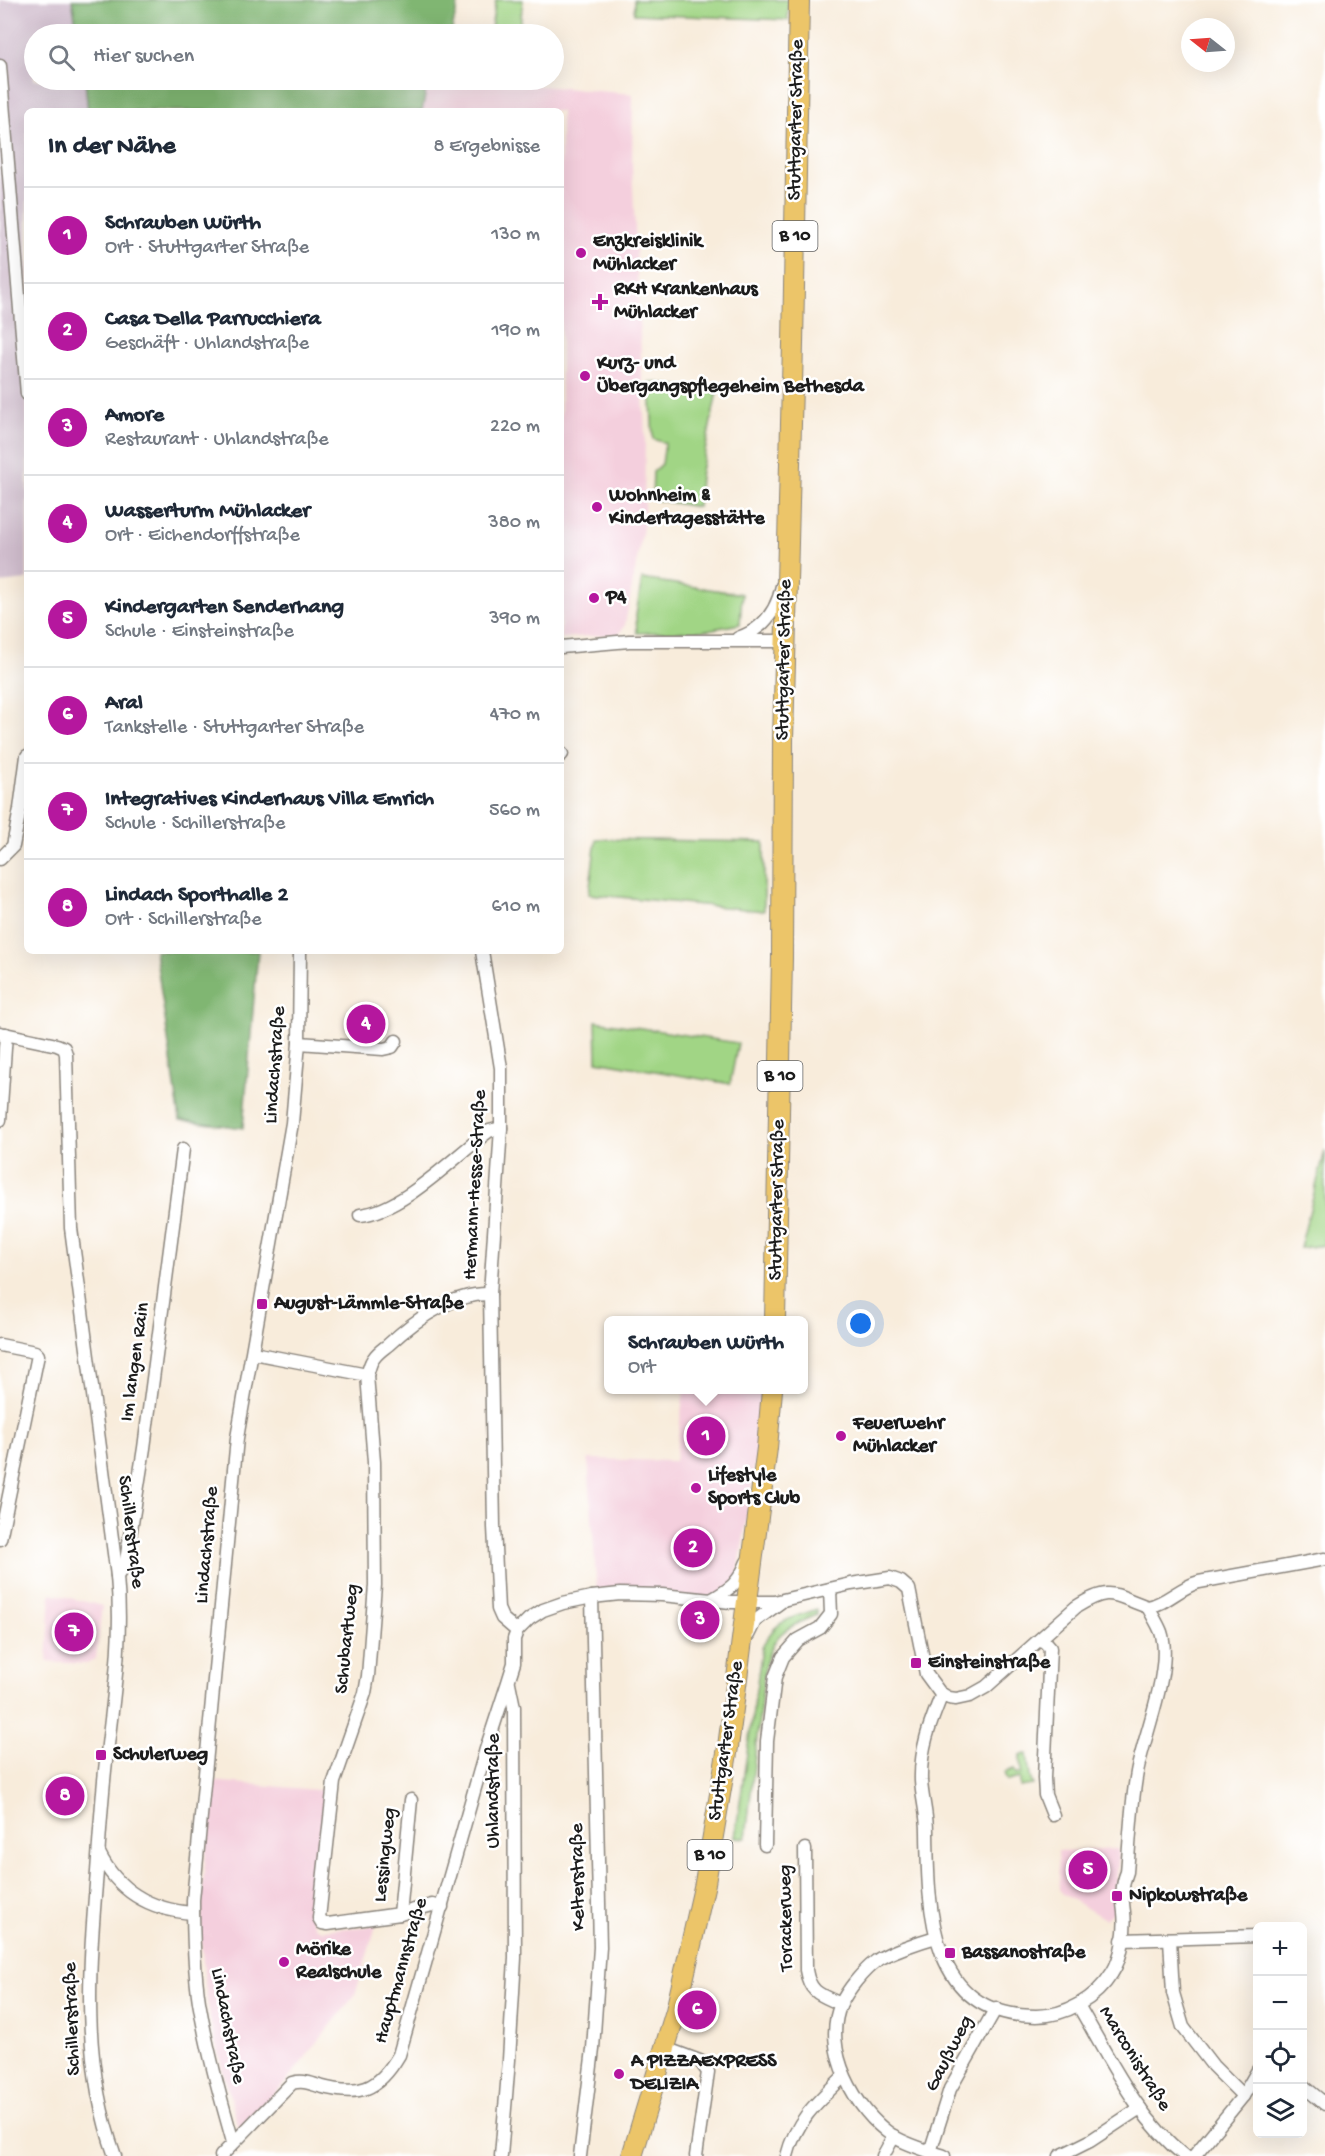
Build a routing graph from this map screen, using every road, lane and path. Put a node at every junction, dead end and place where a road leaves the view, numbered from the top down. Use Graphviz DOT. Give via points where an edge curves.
graph roads {
  1 [pos="799,0"];
  2 [pos="0,66"];
  3 [pos="24,358"];
  4 [pos="788,553"];
  5 [pos="731,641"];
  6 [pos="785,641"];
  7 [pos="564,647"];
  8 [pos="24,775"];
  9 [pos="0,859"];
  10 [pos="300,954"];
  11 [pos="482,954"];
  12 [pos="3,1034"];
  13 [pos="396,1041"];
  14 [pos="299,1043"];
  15 [pos="0,1120"];
  16 [pos="501,1128"];
  17 [pos="183,1149"];
  18 [pos="360,1215"];
  19 [pos="490,1294"];
  20 [pos="776,1316"];
  21 [pos="0,1345"];
  22 [pos="253,1353"];
  23 [pos="367,1375"];
  24 [pos="771,1394"];
  25 [pos="756,1535"];
  26 [pos="0,1539"];
  27 [pos="1325,1559"];
  28 [pos="117,1576"];
  29 [pos="830,1589"];
  30 [pos="592,1597"];
  31 [pos="711,1600"];
  32 [pos="782,1601"];
  33 [pos="747,1603"];
  34 [pos="1148,1608"];
  35 [pos="517,1631"];
  36 [pos="1041,1639"];
  37 [pos="740,1658"];
  38 [pos="508,1682"];
  39 [pos="942,1694"];
  40 [pos="411,1800"];
  41 [pos="1053,1815"];
  42 [pos="765,1845"];
  43 [pos="805,1849"];
  44 [pos="99,1851"];
  45 [pos="442,1906"];
  46 [pos="193,1914"];
  47 [pos="400,1914"];
  48 [pos="1253,1936"];
  49 [pos="936,1938"];
  50 [pos="1170,1939"];
  51 [pos="1122,1940"];
  52 [pos="841,2004"];
  53 [pos="1078,2005"];
  54 [pos="996,2008"];
  55 [pos="665,2048"];
  56 [pos="844,2076"];
  57 [pos="1253,2077"];
  58 [pos="1307,2089"];
  59 [pos="1243,2096"];
  60 [pos="1325,2104"];
  61 [pos="1140,2108"];
  62 [pos="894,2136"];
  63 [pos="233,2142"];
  64 [pos="930,2152"];
  65 [pos="115,2156"];
  66 [pos="221,2156"];
  67 [pos="501,2156"];
  68 [pos="580,2156"];
  69 [pos="632,2156"];
  70 [pos="696,2156"];
  71 [pos="787,2156"];
  72 [pos="883,2156"];
  73 [pos="944,2156"];
  74 [pos="1060,2156"];
  75 [pos="1185,2156"];
  76 [pos="1194,2156"];
  1 -- 4 [label="main road, Stuttgarter Straße / B 10"];
  2 -- 3 [label="street"];
  4 -- 5 [label="street" via="781,590 768,618 751,634"];
  4 -- 6 [label="main road, Stuttgarter Straße / B 10"];
  5 -- 6 [label="street"];
  5 -- 7 [label="street" via="629,641"];
  6 -- 20 [label="main road, Stuttgarter Straße / B 10"];
  8 -- 9 [label="street" via="13,846"];
  10 -- 14 [label="street, Lindachstraße"];
  11 -- 16 [label="street, Hermann-Hesse-Straße" via="500,1061"];
  12 -- 15 [label="street"];
  12 -- 28 [label="street, Schillerstraße" via="57,1045 66,1054 71,1228"];
  13 -- 14 [label="street" via="392,1047 383,1049"];
  14 -- 22 [label="street, Lindachstraße" via="290,1142"];
  16 -- 18 [label="street" via="489,1131 396,1202 378,1212"];
  16 -- 19 [label="street, Hermann-Hesse-Straße"];
  17 -- 28 [label="street, Im langen Rain" via="144,1448 126,1561"];
  19 -- 23 [label="street" via="475,1294 426,1316 373,1358"];
  19 -- 35 [label="street, Hermann-Hesse-Straße" via="498,1609"];
  21 -- 26 [label="street" via="38,1355"];
  22 -- 23 [label="street"];
  22 -- 46 [label="street, Lindachstraße" via="237,1438"];
  23 -- 47 [label="street, Schubartweg" via="374,1462 375,1585 368,1676 334,1782 319,1918 328,1924"];
  24 -- 25 [label="main road, Stuttgarter Straße / B 10"];
  25 -- 31 [label="street" via="738,1580"];
  25 -- 33 [label="main road, Stuttgarter Straße / B 10"];
  27 -- 34 [label="street" via="1199,1582"];
  28 -- 44 [label="street, Schillerstraße" via="120,1640"];
  29 -- 32 [label="street"];
  29 -- 39 [label="street" via="890,1578 905,1585 926,1674"];
  29 -- 42 [label="street" via="831,1614 820,1628 798,1640 783,1657 775,1677 767,1741"];
  30 -- 31 [label="street" via="641,1594"];
  30 -- 35 [label="street" via="543,1610"];
  30 -- 68 [label="street, Kelterstraße" via="600,1947"];
  31 -- 33 [label="street"];
  32 -- 33 [label="street"];
  32 -- 37 [label="street" via="755,1621"];
  33 -- 37 [label="main road, Stuttgarter Straße / B 10"];
  34 -- 36 [label="street" via="1121,1595 1099,1596 1076,1607"];
  34 -- 51 [label="street" via="1161,1634 1162,1677 1144,1739 1132,1806 1123,1882"];
  35 -- 38 [label="street, Uhlandstraße"];
  36 -- 39 [label="street" via="978,1692 963,1698"];
  36 -- 41 [label="street" via="1050,1648 1044,1778 1045,1795"];
  37 -- 55 [label="main road, Stuttgarter Straße / B 10" via="705,1883"];
  38 -- 45 [label="street, Hauptmannstraße"];
  38 -- 67 [label="street, Uhlandstraße" via="514,1707 515,1958"];
  39 -- 49 [label="street" via="923,1744 921,1780"];
  40 -- 47 [label="street, Lessingweg"];
  43 -- 52 [label="street, Torackerweg" via="808,1983 817,1994"];
  44 -- 46 [label="street" via="125,1890 145,1903"];
  44 -- 65 [label="street, Schillerstraße" via="89,1965 89,2017 98,2097"];
  45 -- 47 [label="street, Schubartweg"];
  45 -- 63 [label="street, Hauptmannstraße" via="399,2055 388,2073 371,2087 354,2092 302,2080 292,2083"];
  46 -- 63 [label="street, Lindachstraße" via="199,2001"];
  48 -- 50 [label="street"];
  49 -- 52 [label="street" via="877,1960 855,1982"];
  49 -- 54 [label="street" via="956,1981 976,2000"];
  50 -- 51 [label="street"];
  50 -- 59 [label="street" via="1173,1993 1183,2027"];
  51 -- 53 [label="street" via="1113,1972"];
  52 -- 56 [label="street" via="836,2024 837,2048"];
  53 -- 54 [label="street" via="1044,2016 1022,2016"];
  53 -- 61 [label="street, Marconistraße"];
  54 -- 64 [label="street, Gaußweg" via="950,2089"];
  55 -- 69 [label="main road, Stuttgarter Straße / B 10"];
  55 -- 70 [label="street" via="700,2061 708,2072"];
  56 -- 62 [label="street" via="873,2119"];
  56 -- 71 [label="street" via="802,2119"];
  57 -- 59 [label="street"];
  58 -- 60 [label="street"];
  59 -- 76 [label="street"];
  61 -- 74 [label="street"];
  61 -- 75 [label="street, Marconistraße" via="1156,2130"];
  62 -- 64 [label="street"];
  62 -- 72 [label="street"];
  63 -- 66 [label="street, Hauptmannstraße"];
  64 -- 73 [label="street"];
}
